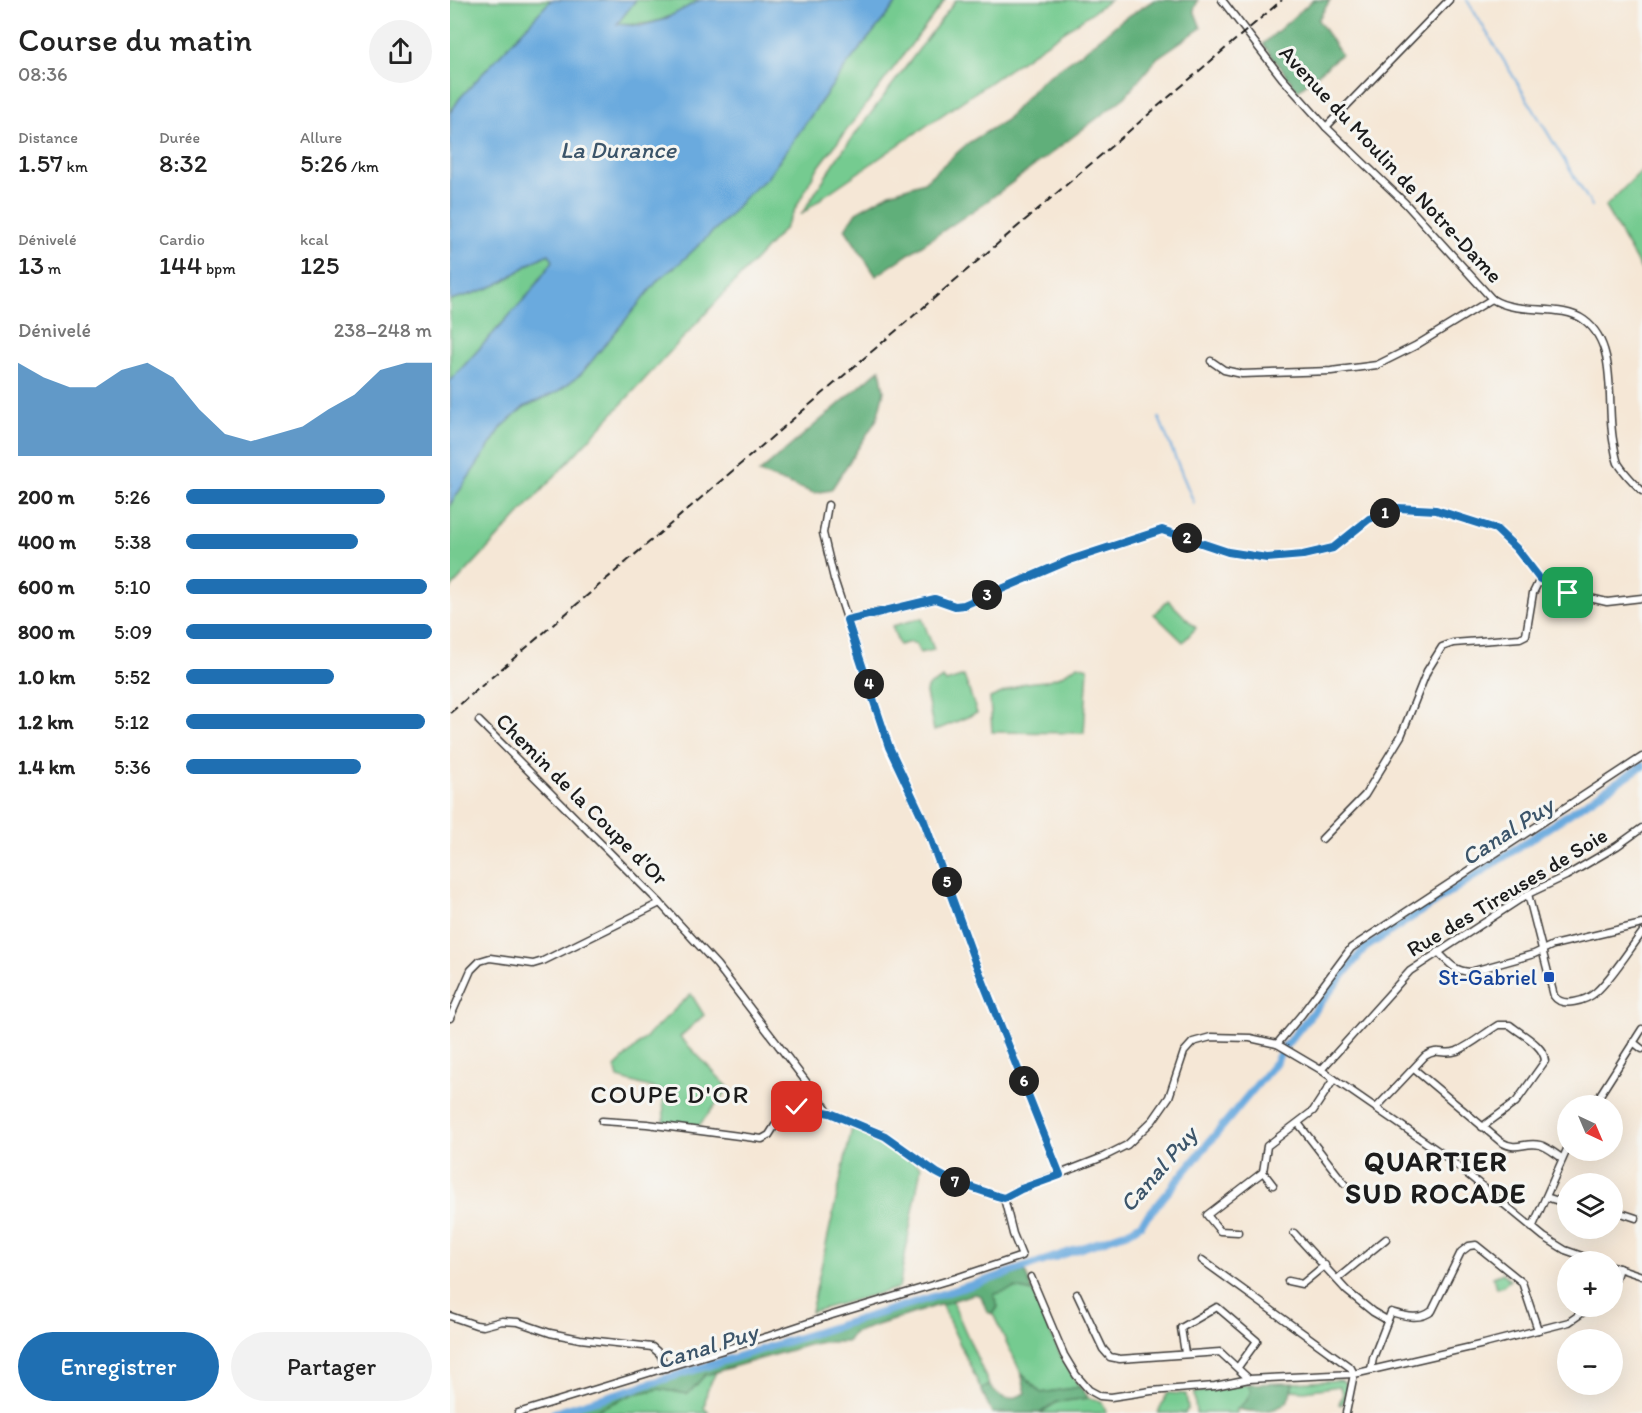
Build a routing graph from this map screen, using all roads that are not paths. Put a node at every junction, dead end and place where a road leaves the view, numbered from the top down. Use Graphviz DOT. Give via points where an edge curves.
graph roads {
  1 [pos="1222,0"];
  2 [pos="1449,0"];
  3 [pos="1326,127"];
  4 [pos="1492,299"];
  5 [pos="1211,361"];
  6 [pos="1642,491"];
  7 [pos="828,505"];
  8 [pos="1540,579"];
  9 [pos="1642,598"];
  10 [pos="847,620"];
  11 [pos="479,721"];
  12 [pos="1642,757"];
  13 [pos="1642,828"];
  14 [pos="1322,839"];
  15 [pos="1528,894"];
  16 [pos="660,903"];
  17 [pos="1642,924"];
  18 [pos="1642,933"];
  19 [pos="1543,950"];
  20 [pos="1438,952"];
  21 [pos="450,1018"];
  22 [pos="1642,1029"];
  23 [pos="1633,1042"];
  24 [pos="1279,1045"];
  25 [pos="1642,1049"];
  26 [pos="1414,1069"];
  27 [pos="1321,1070"];
  28 [pos="1334,1079"];
  29 [pos="1600,1095"];
  30 [pos="1376,1108"];
  31 [pos="830,1113"];
  32 [pos="603,1121"];
  33 [pos="1298,1123"];
  34 [pos="1482,1126"];
  35 [pos="1557,1155"];
  36 [pos="1561,1161"];
  37 [pos="1263,1172"];
  38 [pos="1060,1175"];
  39 [pos="1344,1184"];
  40 [pos="1273,1185"];
  41 [pos="1546,1197"];
  42 [pos="1004,1198"];
  43 [pos="1557,1200"];
  44 [pos="1623,1214"];
  45 [pos="1636,1218"];
  46 [pos="1532,1228"];
  47 [pos="1238,1232"];
  48 [pos="1294,1233"];
  49 [pos="1386,1239"];
  50 [pos="1571,1251"];
  51 [pos="1202,1260"];
  52 [pos="1325,1266"];
  53 [pos="1623,1269"];
  54 [pos="1030,1276"];
  55 [pos="1642,1276"];
  56 [pos="1337,1279"];
  57 [pos="1288,1281"];
  58 [pos="1077,1294"];
  59 [pos="450,1316"];
  60 [pos="1576,1317"];
  61 [pos="1387,1320"];
  62 [pos="1538,1330"];
  63 [pos="1185,1353"];
  64 [pos="1238,1367"];
  65 [pos="666,1368"];
  66 [pos="1371,1370"];
  67 [pos="1354,1374"];
  68 [pos="1249,1379"];
  69 [pos="518,1413"];
  70 [pos="1346,1413"];
  1 -- 3 [label="street, Avenue du Moulin de Notre-Dame"];
  2 -- 3 [label="street"];
  3 -- 4 [label="street, Avenue du Moulin de Notre-Dame" via="1406,203"];
  4 -- 5 [label="street" via="1377,365 1242,374 1224,370"];
  4 -- 6 [label="street, Avenue du Moulin de Notre-Dame" via="1506,306 1575,314 1593,328 1608,360 1610,428 1617,462"];
  7 -- 10 [label="street" via="825,543"];
  8 -- 9 [label="street" via="1588,599 1606,602"];
  8 -- 10 [label="street" via="1496,529 1436,510 1398,508 1369,519 1333,548 1310,554 1267,558 1228,552 1162,530 1070,560 964,605 935,599"];
  8 -- 14 [label="street" via="1533,593 1526,635 1442,647 1427,671 1401,736 1365,795"];
  10 -- 38 [label="street" via="889,747 924,821"];
  11 -- 16 [label="street, Chemin de la Coupe d'Or"];
  12 -- 24 [label="street" via="1351,948"];
  13 -- 15 [label="street, Rue des Tireuses de Soie" via="1566,876"];
  15 -- 19 [label="street"];
  15 -- 20 [label="street, Rue des Tireuses de Soie"];
  16 -- 21 [label="street, Chemin de la Coupe d'Or" via="543,961 480,961 471,970"];
  16 -- 31 [label="street, Chemin de la Coupe d'Or" via="717,965"];
  17 -- 19 [label="street"];
  18 -- 19 [label="street" via="1595,993 1565,1003 1554,996"];
  19 -- 20 [label="street" via="1470,972 1453,968"];
  20 -- 27 [label="street, Rue des Tireuses de Soie" via="1410,971"];
  22 -- 23 [label="street"];
  23 -- 25 [label="street"];
  23 -- 29 [label="street"];
  24 -- 27 [label="street"];
  24 -- 38 [label="street" via="1233,1037 1193,1042 1184,1052 1169,1097 1153,1120 1127,1145"];
  26 -- 30 [label="street"];
  26 -- 34 [label="street"];
  26 -- 34 [label="street" via="1433,1051 1457,1051 1498,1025 1510,1026 1541,1049 1545,1054 1542,1068 1516,1102"];
  27 -- 28 [label="street"];
  28 -- 30 [label="street"];
  28 -- 33 [label="street" via="1313,1111"];
  30 -- 46 [label="street" via="1444,1155"];
  31 -- 32 [label="street, Chemin de la Coupe d'Or" via="797,1107 784,1111 769,1135 762,1139"];
  31 -- 42 [label="street, Chemin de la Coupe d'Or" via="885,1136 950,1180"];
  33 -- 37 [label="street" via="1267,1146"];
  33 -- 39 [label="street"];
  34 -- 35 [label="street" via="1509,1147 1540,1145"];
  36 -- 41 [label="street"];
  37 -- 40 [label="street"];
  37 -- 47 [label="street" via="1207,1215 1220,1231"];
  38 -- 42 [label="street"];
  41 -- 43 [label="street"];
  41 -- 46 [label="street"];
  42 -- 65 [label="street" via="1022,1256"];
  44 -- 45 [label="street"];
  46 -- 50 [label="street"];
  48 -- 52 [label="street"];
  49 -- 56 [label="street"];
  51 -- 67 [label="street"];
  52 -- 56 [label="street"];
  52 -- 57 [label="street" via="1302,1284"];
  53 -- 55 [label="street"];
  54 -- 68 [label="street" via="1064,1355 1089,1390 1100,1396 1215,1386"];
  56 -- 61 [label="street"];
  58 -- 63 [label="street" via="1110,1357"];
  59 -- 65 [label="street" via="476,1325 518,1322 580,1339 651,1347 660,1354"];
  60 -- 62 [label="street"];
  61 -- 62 [label="street" via="1391,1312 1414,1318 1429,1314 1461,1252 1476,1245 1522,1282"];
  61 -- 66 [label="street"];
  62 -- 66 [label="street"];
  63 -- 64 [label="street" via="1220,1352"];
  63 -- 64 [label="street" via="1181,1328 1217,1307 1257,1341"];
  64 -- 68 [label="street"];
  65 -- 69 [label="street"];
  66 -- 67 [label="street"];
  67 -- 68 [label="street"];
  67 -- 70 [label="street"];
}
